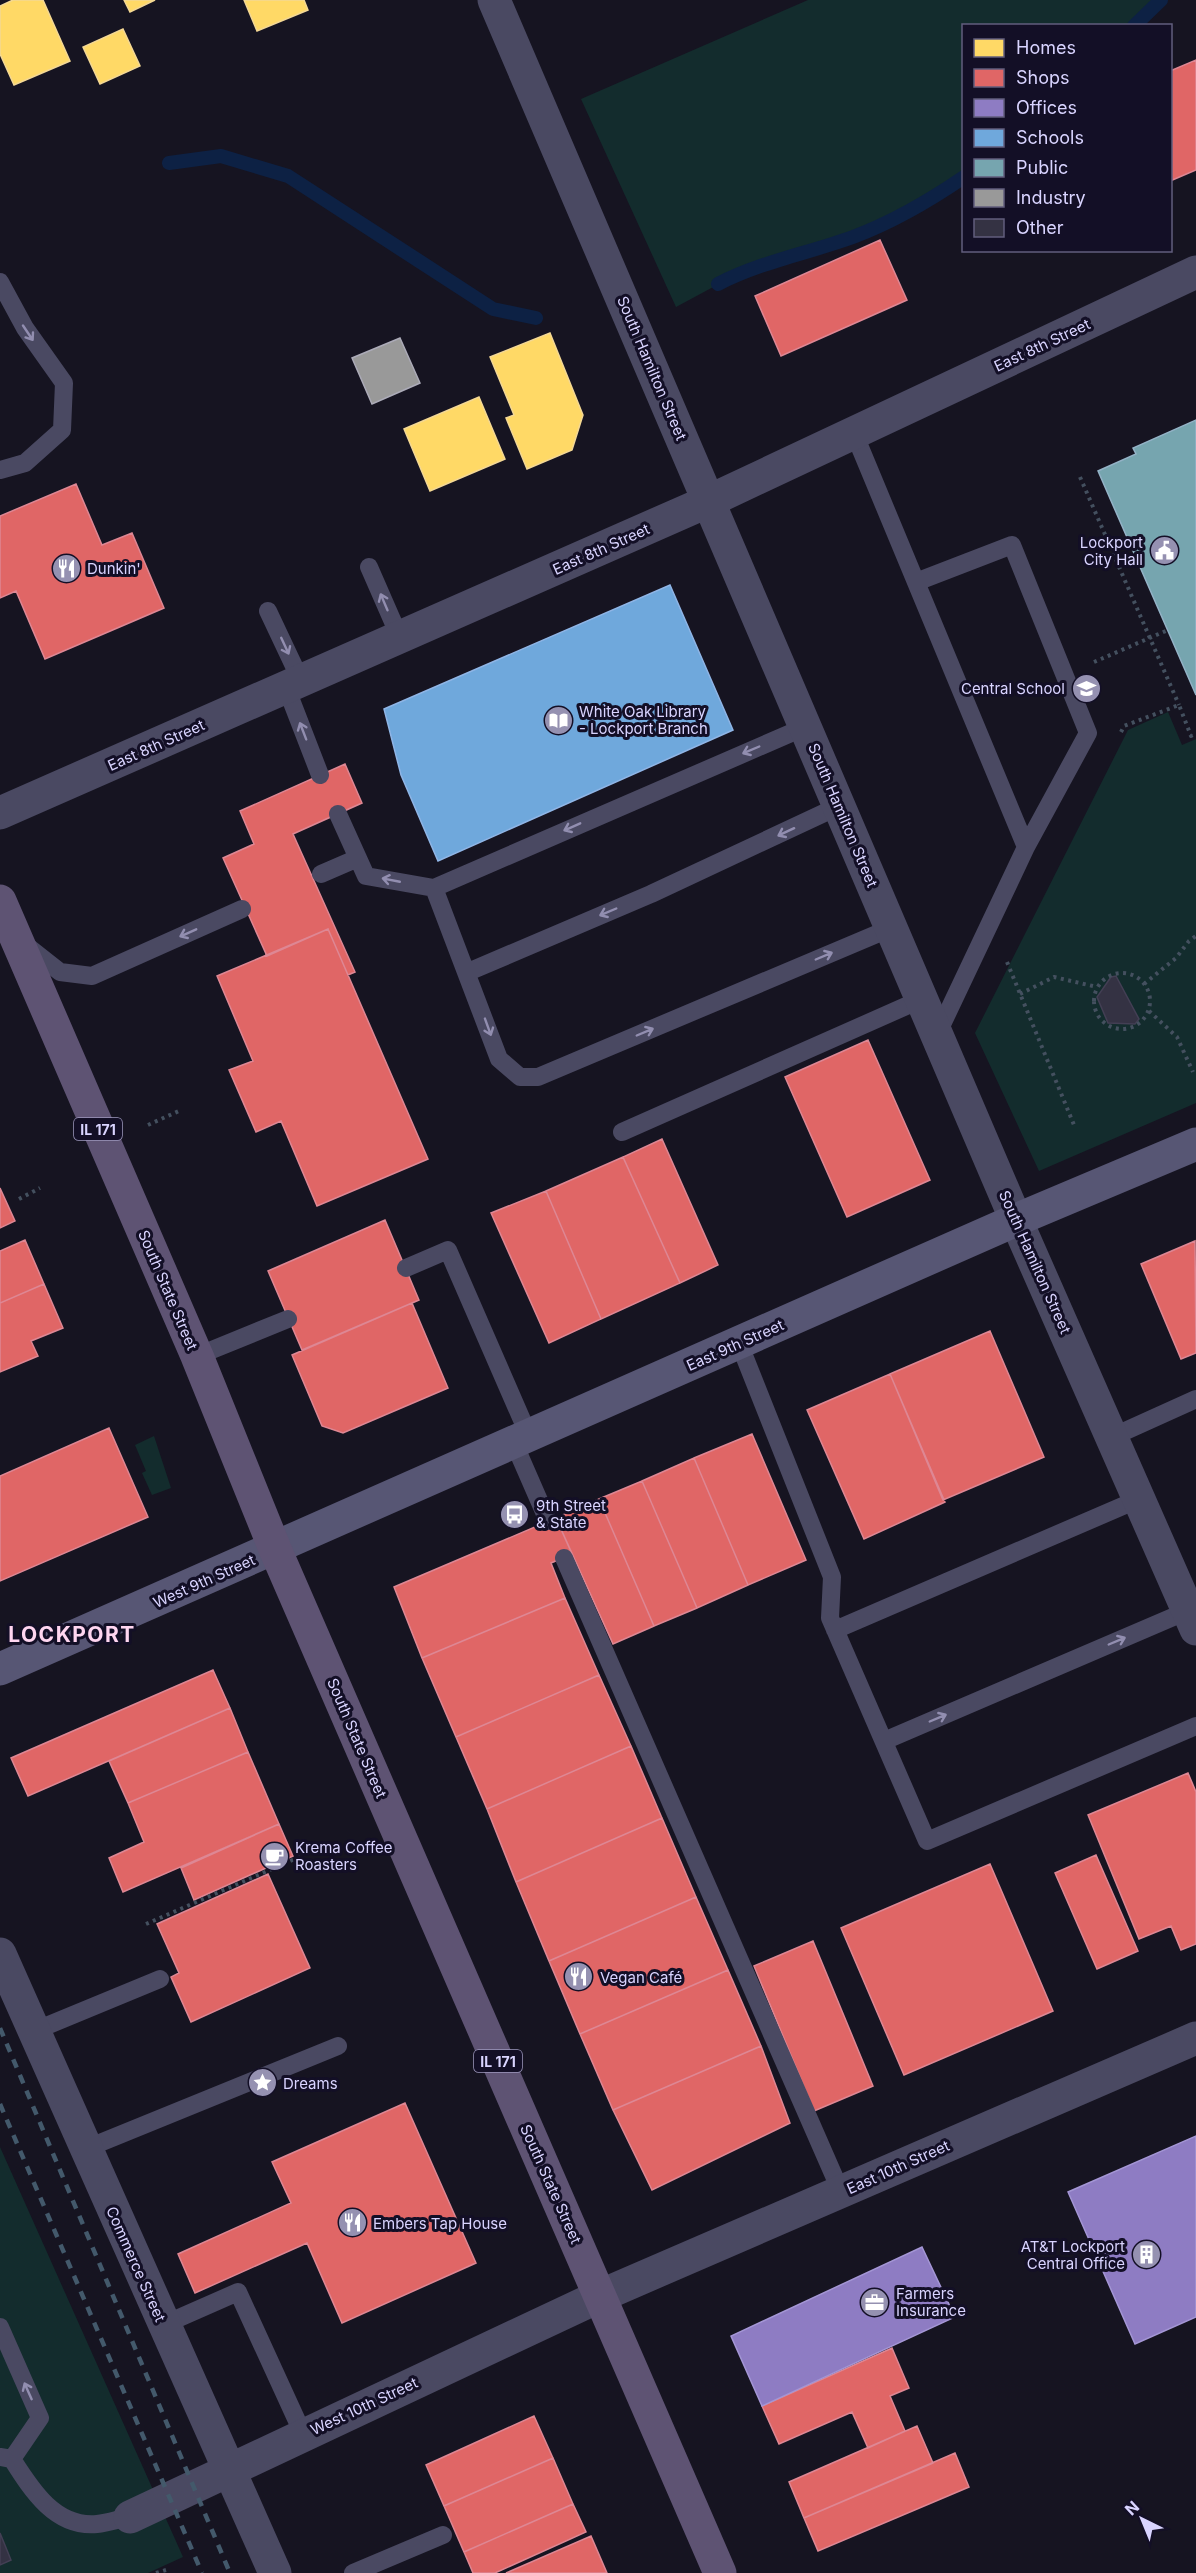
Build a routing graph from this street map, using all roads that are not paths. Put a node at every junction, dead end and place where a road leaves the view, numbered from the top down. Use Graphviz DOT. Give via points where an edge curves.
graph roads {
  1 [pos="494,0"];
  2 [pos="1196,272"];
  3 [pos="0,282"];
  4 [pos="854,433"];
  5 [pos="0,470"];
  6 [pos="708,501"];
  7 [pos="369,567"];
  8 [pos="916,582"];
  9 [pos="268,611"];
  10 [pos="399,638"];
  11 [pos="293,684"];
  12 [pos="805,727"];
  13 [pos="320,775"];
  14 [pos="839,806"];
  15 [pos="0,813"];
  16 [pos="338,814"];
  17 [pos="1026,847"];
  18 [pos="358,858"];
  19 [pos="321,874"];
  20 [pos="434,888"];
  21 [pos="0,901"];
  22 [pos="242,909"];
  23 [pos="891,928"];
  24 [pos="13,930"];
  25 [pos="468,972"];
  26 [pos="921,999"];
  27 [pos="937,1035"];
  28 [pos="622,1132"];
  29 [pos="1196,1144"];
  30 [pos="1016,1220"];
  31 [pos="406,1268"];
  32 [pos="288,1319"];
  33 [pos="739,1343"];
  34 [pos="197,1356"];
  35 [pos="1196,1399"];
  36 [pos="1112,1437"];
  37 [pos="521,1440"];
  38 [pos="1139,1499"];
  39 [pos="548,1521"];
  40 [pos="275,1549"];
  41 [pos="564,1558"];
  42 [pos="1193,1615"];
  43 [pos="836,1630"];
  44 [pos="0,1670"];
  45 [pos="1196,1726"];
  46 [pos="884,1741"];
  47 [pos="0,1954"];
  48 [pos="160,1979"];
  49 [pos="34,2031"];
  50 [pos="1196,2037"];
  51 [pos="338,2046"];
  52 [pos="85,2149"];
  53 [pos="841,2192"];
  54 [pos="600,2296"];
  55 [pos="163,2325"];
  56 [pos="0,2327"];
  57 [pos="303,2434"];
  58 [pos="6,2458"];
  59 [pos="229,2469"];
  60 [pos="130,2517"];
  61 [pos="443,2535"];
  62 [pos="275,2573"];
  63 [pos="353,2573"];
  64 [pos="720,2573"];
  1 -- 6 [label="street, South Hamilton Street"];
  2 -- 4 [label="street, East 8th Street"];
  3 -- 5 [label="lane, one-way" via="25,328 64,383 62,430 25,463"];
  4 -- 6 [label="street, East 8th Street"];
  4 -- 8 [label="lane"];
  6 -- 10 [label="street, East 8th Street"];
  6 -- 12 [label="street, South Hamilton Street"];
  10 -- 7 [label="lane, one-way"];
  8 -- 17 [label="lane"];
  8 -- 17 [label="lane" via="1012,545 1088,733"];
  9 -- 11 [label="lane, one-way"];
  10 -- 11 [label="street, East 8th Street"];
  13 -- 11 [label="lane, one-way"];
  11 -- 15 [label="street, East 8th Street"];
  12 -- 14 [label="street, South Hamilton Street"];
  12 -- 20 [label="lane, one-way"];
  14 -- 23 [label="street, South Hamilton Street"];
  14 -- 25 [label="lane, one-way" via="651,894"];
  16 -- 18 [label="lane"];
  17 -- 27 [label="lane"];
  18 -- 19 [label="lane"];
  20 -- 18 [label="lane, one-way" via="366,876"];
  20 -- 25 [label="lane"];
  21 -- 24 [label="main road, South State Street / IL 171"];
  22 -- 24 [label="lane, one-way" via="92,976 60,972 36,955"];
  25 -- 23 [label="lane, one-way" via="500,1059 520,1077 538,1077"];
  23 -- 26 [label="street, South Hamilton Street"];
  24 -- 34 [label="main road, South State Street / IL 171"];
  26 -- 27 [label="street, South Hamilton Street"];
  26 -- 28 [label="lane"];
  27 -- 30 [label="street, South Hamilton Street"];
  29 -- 30 [label="main road, East 9th Street"];
  30 -- 33 [label="main road, East 9th Street"];
  30 -- 36 [label="street, South Hamilton Street"];
  31 -- 37 [label="lane" via="448,1250"];
  32 -- 34 [label="lane"];
  33 -- 37 [label="main road, East 9th Street"];
  33 -- 43 [label="lane" via="832,1577 830,1618"];
  34 -- 40 [label="main road, South State Street / IL 171"];
  35 -- 36 [label="lane"];
  36 -- 38 [label="street, South Hamilton Street"];
  37 -- 39 [label="lane"];
  37 -- 40 [label="main road, East 9th Street"];
  38 -- 42 [label="street, South Hamilton Street"];
  38 -- 43 [label="lane"];
  40 -- 44 [label="main road, West 9th Street"];
  40 -- 54 [label="main road, South State Street / IL 171"];
  41 -- 53 [label="lane"];
  46 -- 42 [label="lane, one-way"];
  43 -- 46 [label="lane"];
  45 -- 46 [label="lane" via="927,1841"];
  47 -- 49 [label="street, Commerce Street"];
  48 -- 49 [label="lane"];
  49 -- 52 [label="street, Commerce Street"];
  50 -- 53 [label="street, East 10th Street"];
  51 -- 52 [label="lane"];
  52 -- 55 [label="street, Commerce Street"];
  53 -- 54 [label="street, East 10th Street"];
  54 -- 57 [label="street, West 10th Street"];
  54 -- 64 [label="main road, South State Street / IL 171"];
  55 -- 57 [label="lane" via="238,2292"];
  55 -- 59 [label="street, Commerce Street"];
  58 -- 56 [label="lane, one-way" via="40,2418"];
  57 -- 59 [label="street, West 10th Street"];
  58 -- 60 [label="lane" via="49,2509 74,2523 96,2524"];
  59 -- 60 [label="street, West 10th Street"];
  59 -- 62 [label="street, Commerce Street"];
  61 -- 63 [label="lane"];
}
